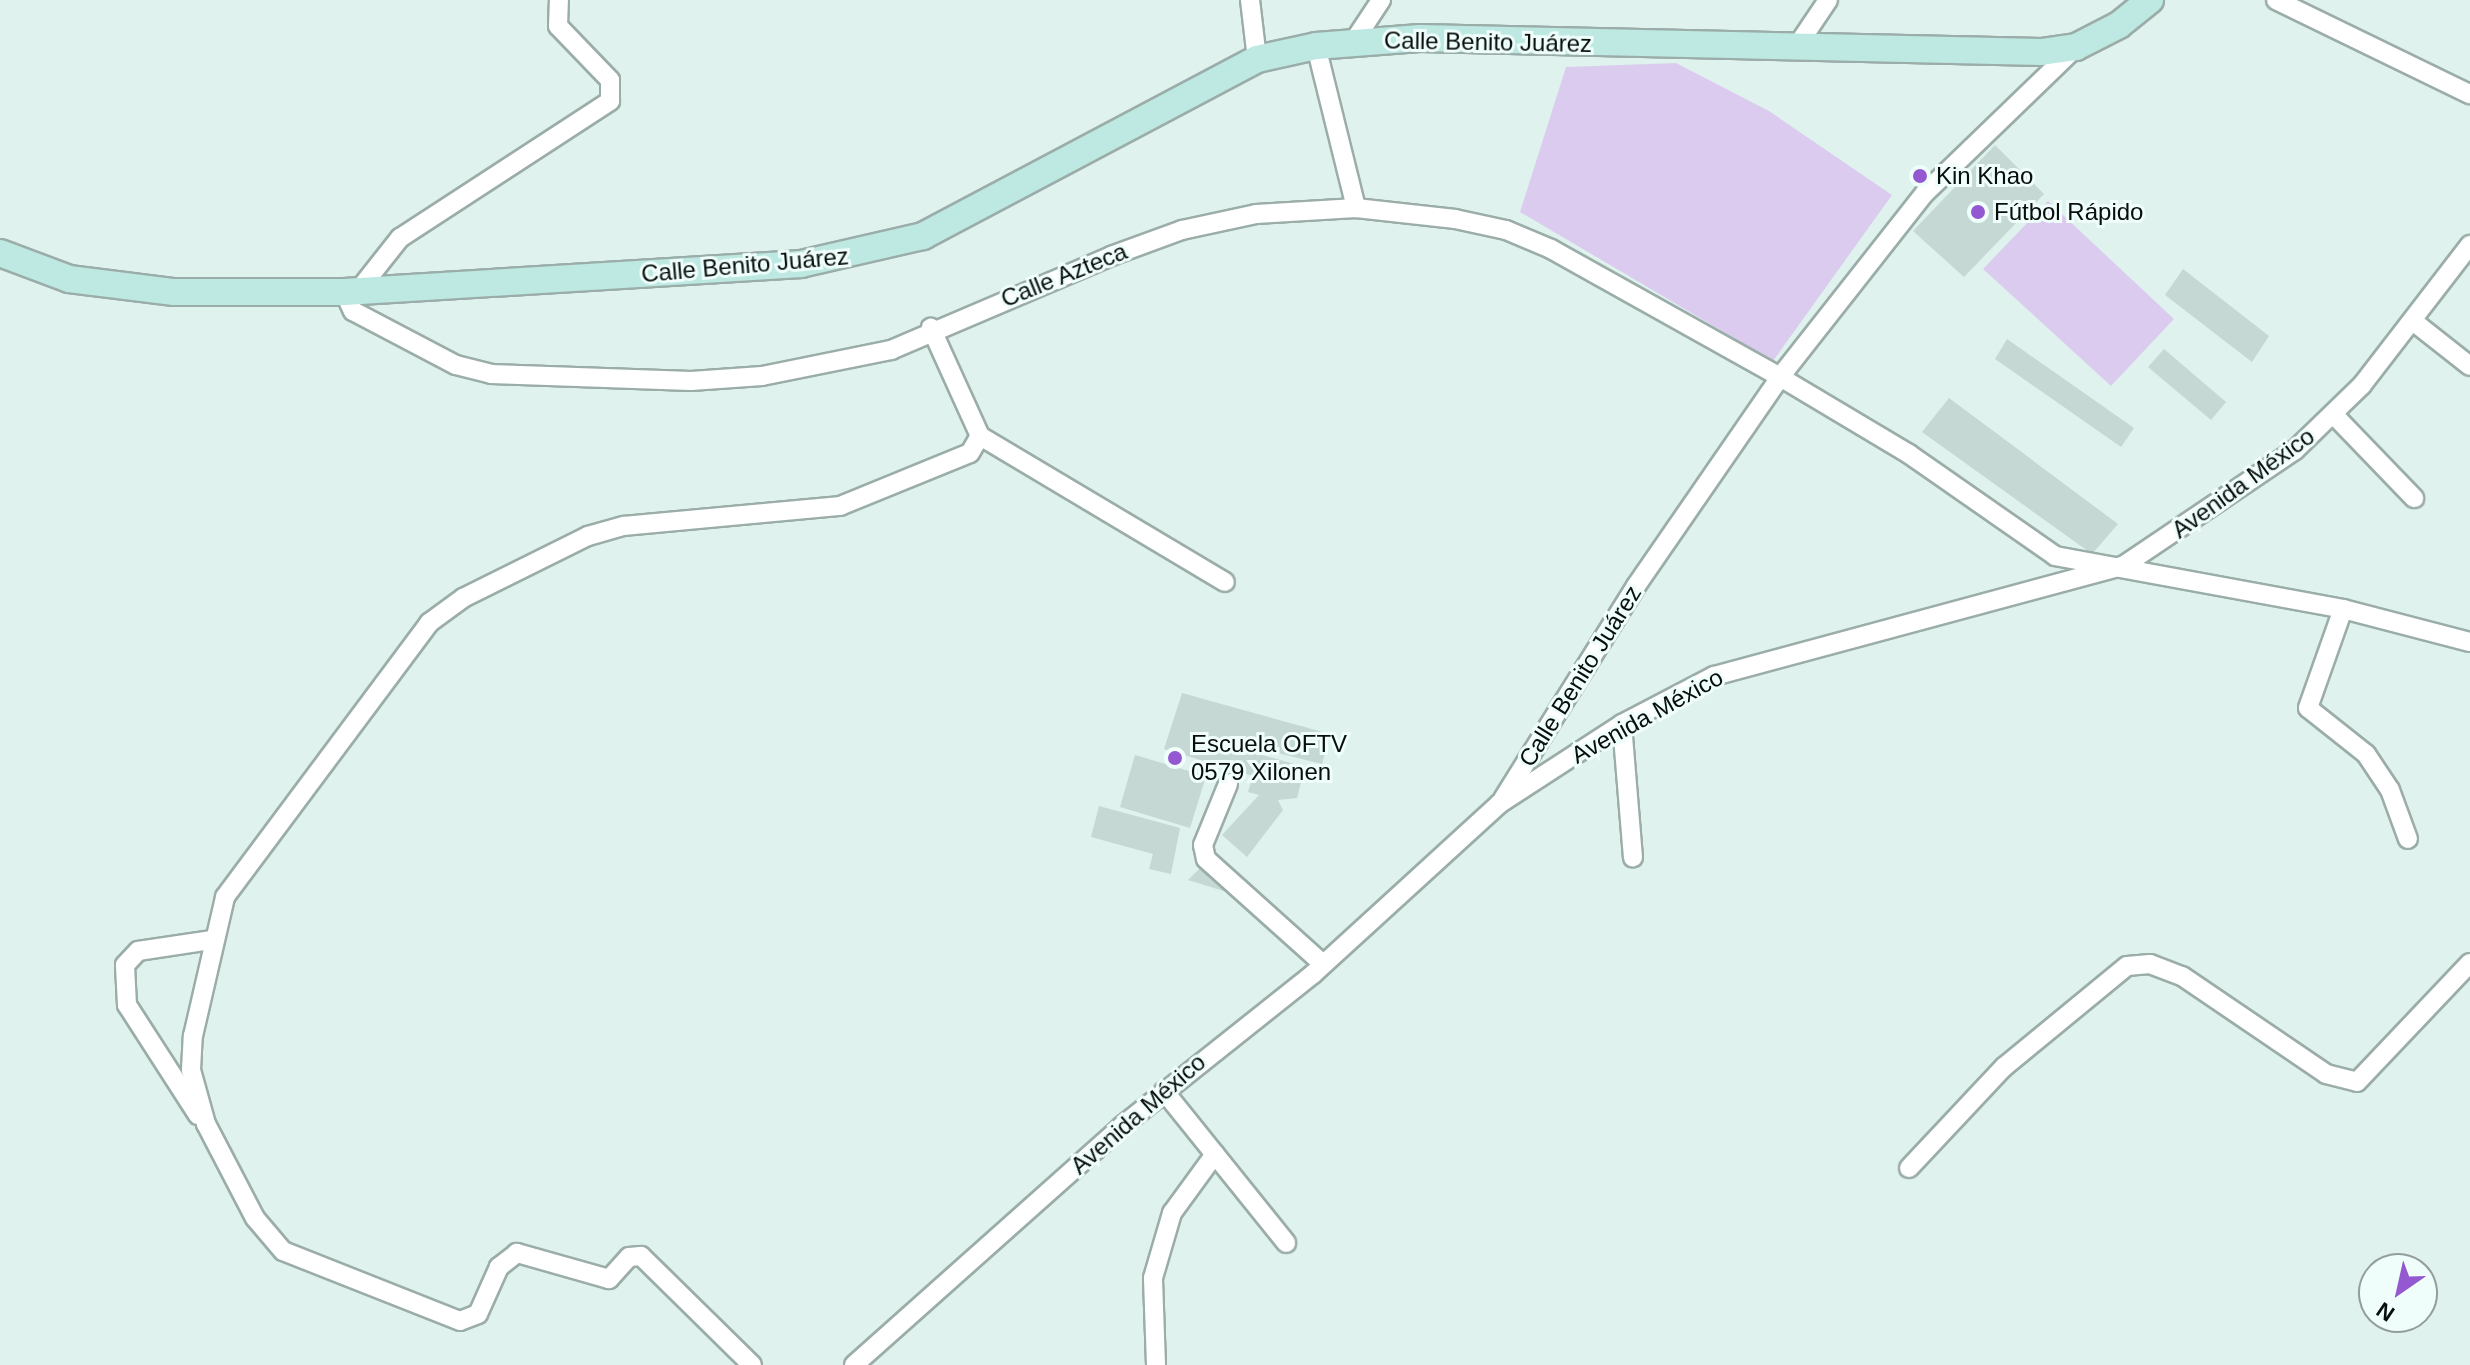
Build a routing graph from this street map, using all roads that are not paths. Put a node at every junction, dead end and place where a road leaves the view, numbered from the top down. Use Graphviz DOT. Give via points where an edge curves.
graph roads {
  1 [pos="559,0"];
  2 [pos="1250,0"];
  3 [pos="1381,0"];
  4 [pos="1828,0"];
  5 [pos="2150,0"];
  6 [pos="2276,0"];
  7 [pos="1354,41"];
  8 [pos="1316,46"];
  9 [pos="2076,47"];
  10 [pos="1795,49"];
  11 [pos="1257,59"];
  12 [pos="2470,94"];
  13 [pos="1356,208"];
  14 [pos="2470,245"];
  15 [pos="0,253"];
  16 [pos="351,292"];
  17 [pos="2414,322"];
  18 [pos="931,328"];
  19 [pos="2470,366"];
  20 [pos="1780,377"];
  21 [pos="2333,414"];
  22 [pos="980,436"];
  23 [pos="2414,498"];
  24 [pos="2123,566"];
  25 [pos="1225,582"];
  26 [pos="2343,609"];
  27 [pos="2470,642"];
  28 [pos="1622,724"];
  29 [pos="1228,784"];
  30 [pos="1499,804"];
  31 [pos="2408,839"];
  32 [pos="1633,858"];
  33 [pos="212,940"];
  34 [pos="2470,963"];
  35 [pos="1323,964"];
  36 [pos="1164,1091"];
  37 [pos="206,1124"];
  38 [pos="1215,1154"];
  39 [pos="1909,1168"];
  40 [pos="1286,1243"];
  41 [pos="752,1365"];
  42 [pos="854,1365"];
  43 [pos="1156,1365"];
  1 -- 16 [label="street" via="558,26 610,80 610,101 400,238"];
  2 -- 11 [label="street"];
  3 -- 7 [label="street"];
  4 -- 10 [label="street"];
  5 -- 9 [label="main road" via="2119,25"];
  6 -- 12 [label="street"];
  7 -- 8 [label="main road, Calle Benito Juárez"];
  7 -- 10 [label="main road, Calle Benito Juárez"];
  8 -- 11 [label="main road, Calle Benito Juárez"];
  8 -- 13 [label="street"];
  9 -- 10 [label="main road, Calle Benito Juárez" via="2004,53"];
  9 -- 20 [label="street, Calle Benito Juárez" via="1925,193"];
  11 -- 16 [label="main road, Calle Benito Juárez" via="981,210 867,253 731,270"];
  13 -- 18 [label="street, Calle Azteca" via="1256,214 1182,230"];
  13 -- 20 [label="street, Calle Azteca" via="1506,230"];
  14 -- 17 [label="street, Avenida México"];
  15 -- 16 [label="main road, Calle Benito Juárez" via="69,279 121,287"];
  16 -- 18 [label="street, Calle Azteca" via="353,311 456,365 491,374 691,381 762,376 891,350"];
  17 -- 19 [label="street"];
  17 -- 21 [label="street, Avenida México"];
  18 -- 22 [label="street"];
  20 -- 24 [label="street, Calle Azteca" via="1909,454 2055,556"];
  20 -- 30 [label="street, Calle Benito Juárez" via="1636,586"];
  21 -- 23 [label="street"];
  21 -- 24 [label="street, Avenida México" via="2226,501"];
  22 -- 25 [label="street"];
  22 -- 33 [label="street" via="970,453 840,506 624,526 550,553 463,598 403,652 250,856 225,897"];
  24 -- 26 [label="street, Calle Azteca"];
  24 -- 28 [label="street, Avenida México" via="1782,653 1714,676"];
  26 -- 27 [label="street, Calle Azteca"];
  26 -- 31 [label="street" via="2308,708 2366,754 2390,790"];
  28 -- 30 [label="street, Avenida México"];
  28 -- 32 [label="street"];
  29 -- 35 [label="street" via="1203,845 1206,859"];
  30 -- 35 [label="street, Avenida México"];
  33 -- 37 [label="street" via="191,1070"];
  33 -- 37 [label="street" via="138,951 125,965 127,1005 182,1097"];
  34 -- 39 [label="street" via="2357,1082 2326,1074 2182,976 2150,964 2127,966 2004,1067"];
  35 -- 36 [label="street, Avenida México"];
  36 -- 38 [label="street"];
  36 -- 42 [label="street, Avenida México"];
  37 -- 41 [label="street" via="267,1237 303,1262 460,1321 478,1314 499,1267 517,1253 609,1279 629,1257 641,1256"];
  38 -- 40 [label="street"];
  38 -- 43 [label="street" via="1172,1213 1153,1278"];
}
